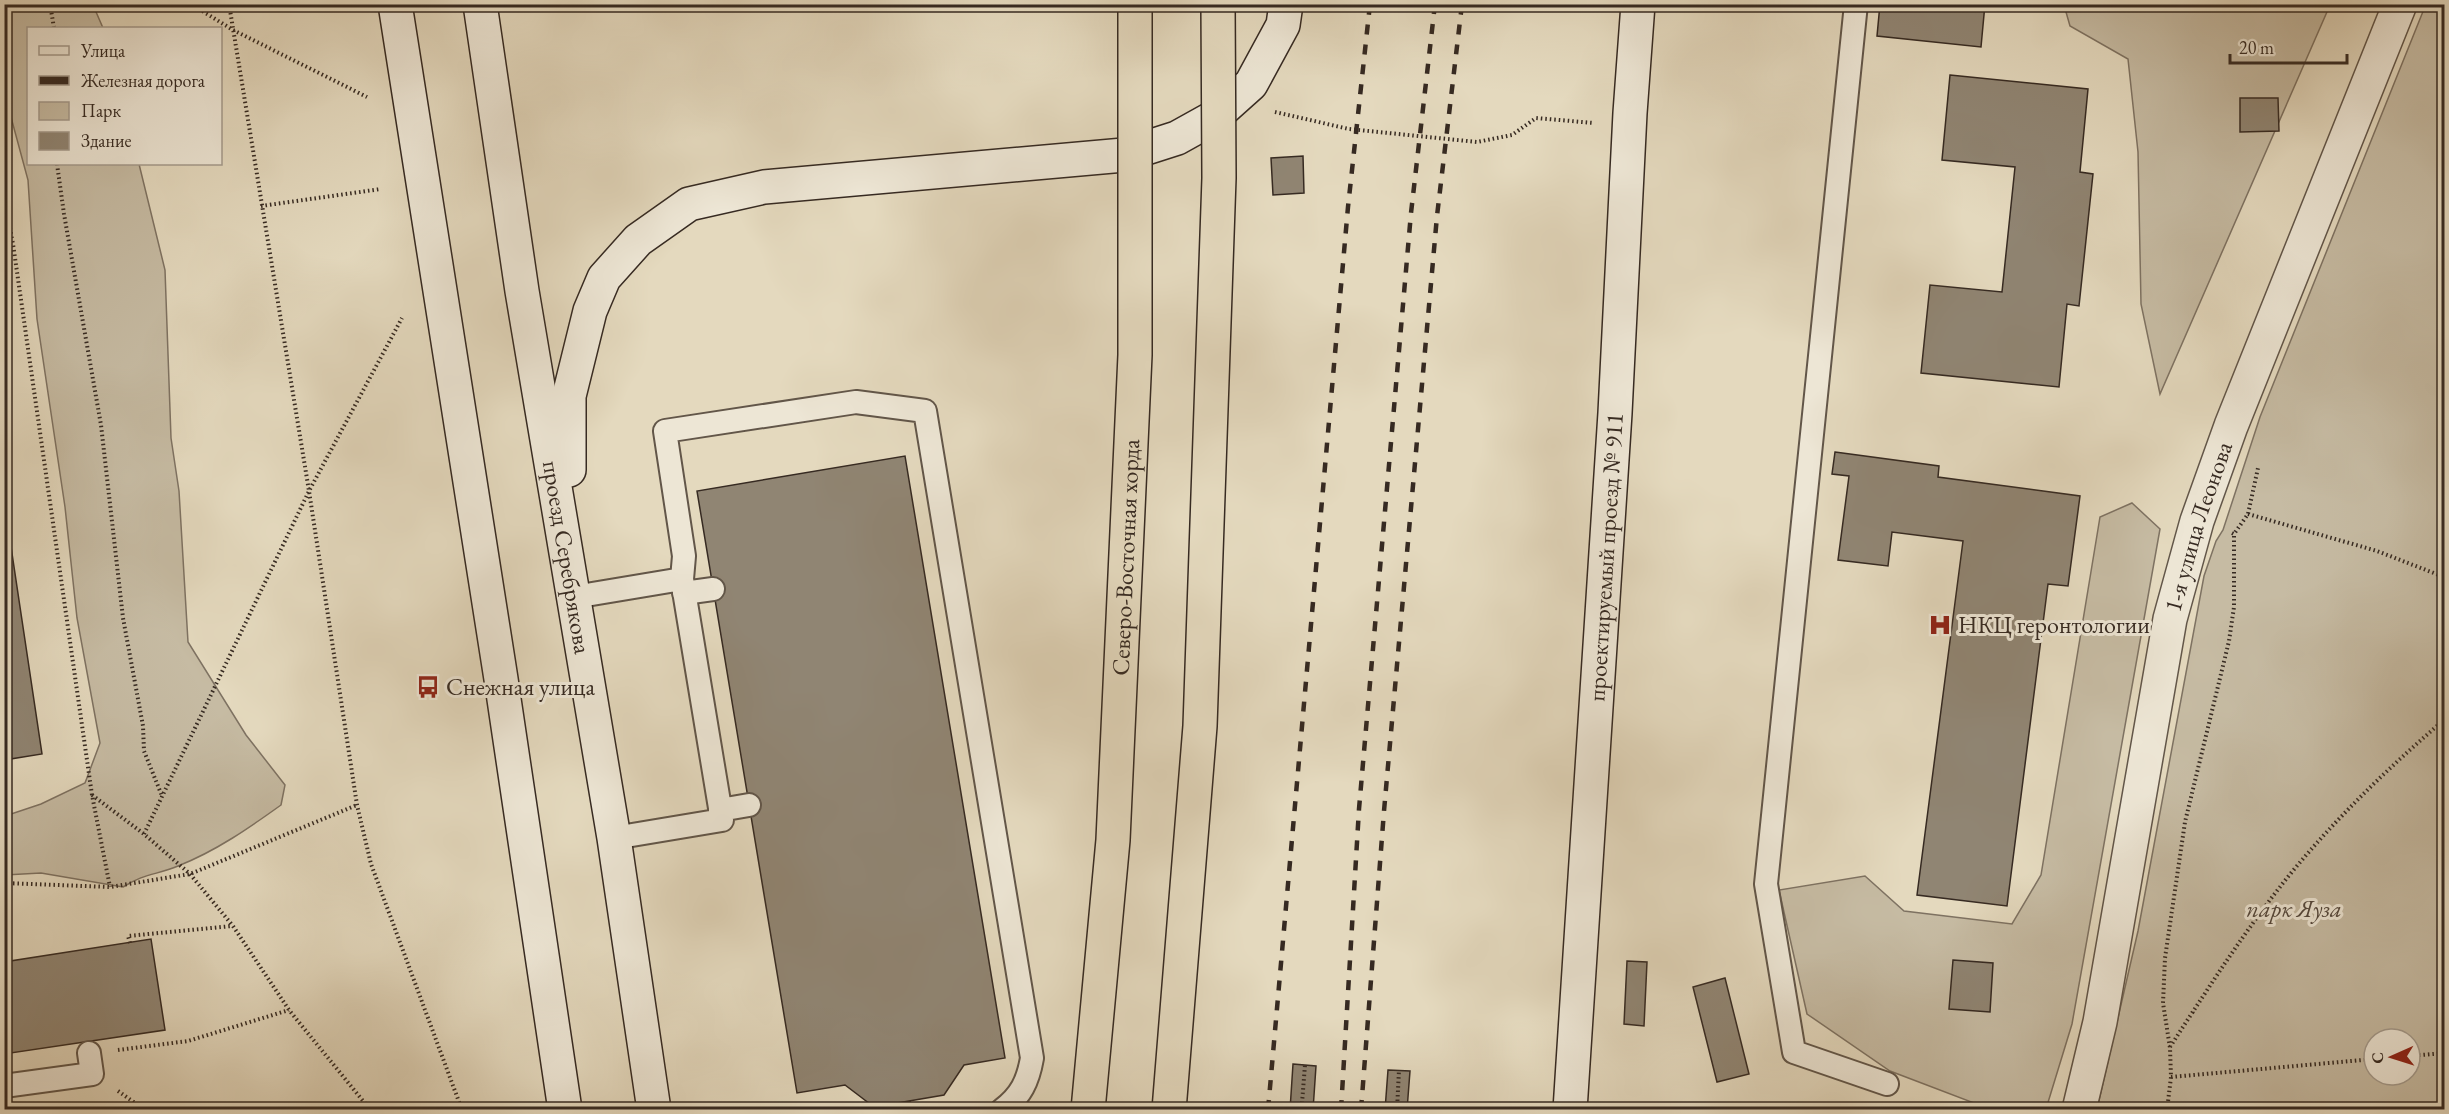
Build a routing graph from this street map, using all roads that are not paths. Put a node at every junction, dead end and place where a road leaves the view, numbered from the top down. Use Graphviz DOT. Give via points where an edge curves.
graph roads {
  1 [pos="395,4"];
  2 [pos="480,4"];
  3 [pos="1135,4"];
  4 [pos="1218,4"];
  5 [pos="1286,4"];
  6 [pos="1638,4"];
  7 [pos="1856,4"];
  8 [pos="2400,4"];
  9 [pos="569,562"];
  10 [pos="683,586"];
  11 [pos="713,589"];
  12 [pos="574,597"];
  13 [pos="749,805"];
  14 [pos="720,810"];
  15 [pos="614,838"];
  16 [pos="550,1010"];
  17 [pos="89,1053"];
  18 [pos="1887,1084"];
  19 [pos="4,1086"];
  20 [pos="544,1110"];
  21 [pos="565,1110"];
  22 [pos="654,1110"];
  23 [pos="1002,1110"];
  24 [pos="1088,1110"];
  25 [pos="1169,1110"];
  26 [pos="1570,1110"];
  27 [pos="2079,1110"];
  1 -- 16 [label="main road"];
  2 -- 9 [label="main road, проезд Серебрякова" via="522,291"];
  3 -- 24 [label="main road, Северо-Восточная хорда, bridge" via="1134,367 1113,840"];
  4 -- 25 [label="main road, bridge" via="1219,178 1200,726"];
  5 -- 9 [label="main road" via="1283,25 1251,84 1213,118 1177,138 1124,155 764,187 689,204 638,240 604,278 590,311 569,396"];
  6 -- 26 [label="main road, проектируемый проезд № 911"];
  7 -- 18 [label="lane" via="1766,884 1794,1052"];
  8 -- 27 [label="main road, 1-я улица Леонова" via="2231,426 2197,521 2170,619 2100,1022"];
  9 -- 12 [label="main road, проезд Серебрякова"];
  10 -- 11 [label="lane"];
  10 -- 12 [label="lane"];
  10 -- 14 [label="lane"];
  10 -- 23 [label="lane" via="684,556 665,431 856,402 925,411 1032,1058 1029,1078"];
  12 -- 15 [label="main road, проезд Серебрякова"];
  13 -- 14 [label="lane"];
  14 -- 15 [label="lane" via="722,820"];
  15 -- 22 [label="main road, проезд Серебрякова"];
  16 -- 20 [label="main road"];
  16 -- 21 [label="main road"];
  17 -- 19 [label="lane" via="92,1074"];
}
